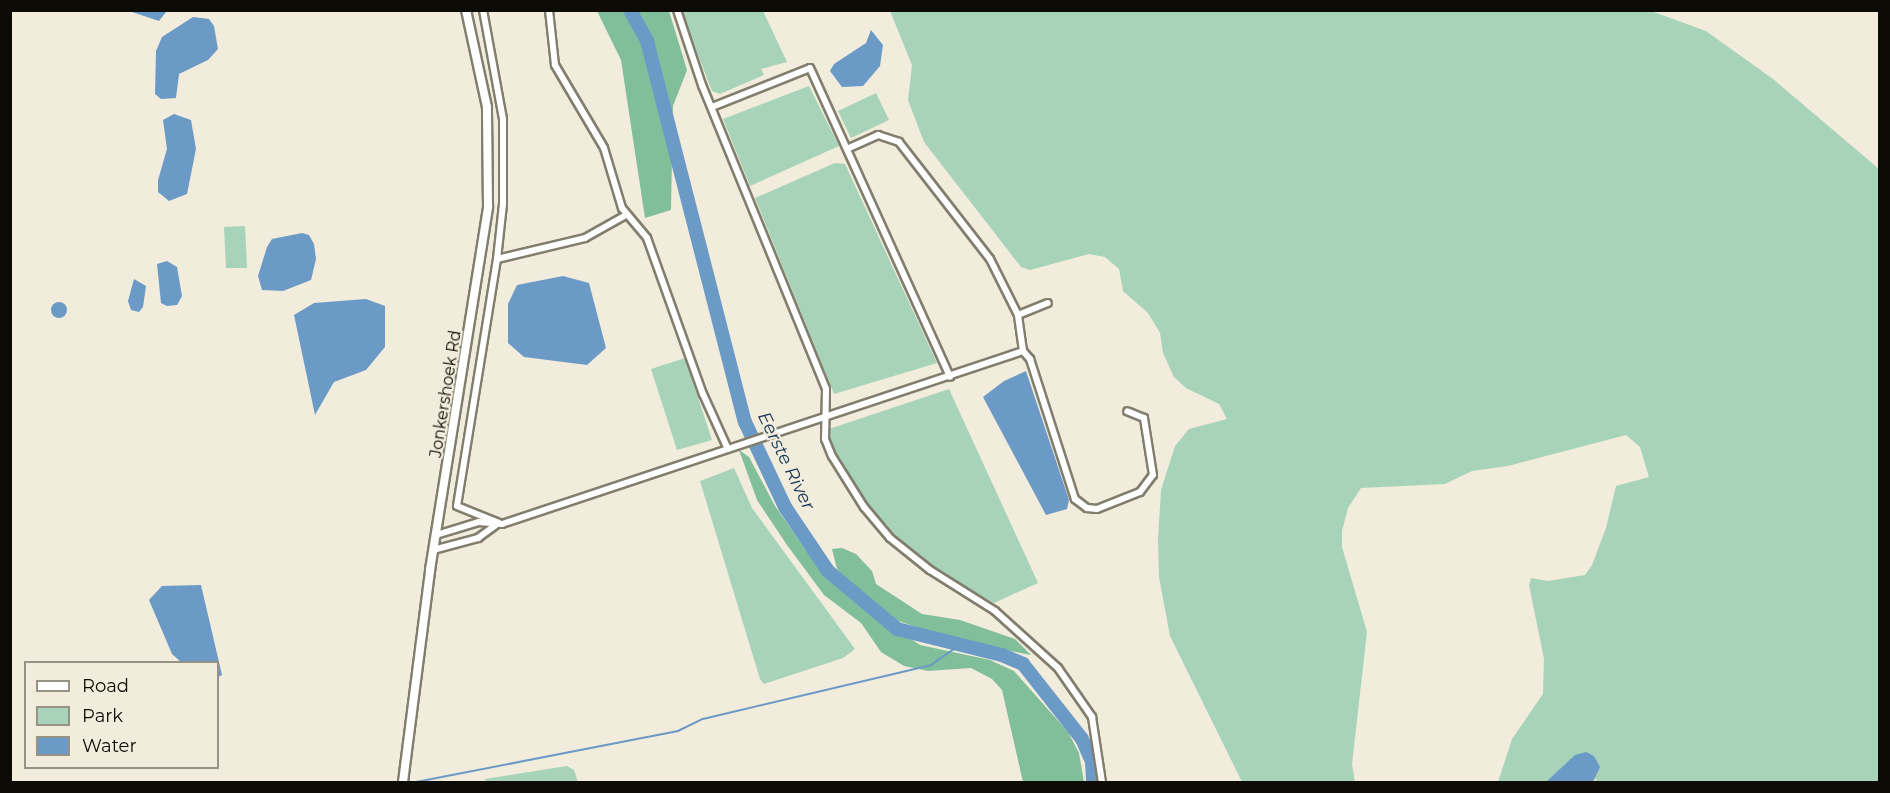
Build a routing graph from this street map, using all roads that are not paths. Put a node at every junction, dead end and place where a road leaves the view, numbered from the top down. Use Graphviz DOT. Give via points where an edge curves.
graph roads {
  1 [pos="466,10"];
  2 [pos="483,10"];
  3 [pos="549,10"];
  4 [pos="676,10"];
  5 [pos="712,107"];
  6 [pos="849,148"];
  7 [pos="626,215"];
  8 [pos="497,259"];
  9 [pos="1048,303"];
  10 [pos="1018,315"];
  11 [pos="1023,351"];
  12 [pos="950,377"];
  13 [pos="1127,411"];
  14 [pos="824,418"];
  15 [pos="728,448"];
  16 [pos="500,524"];
  17 [pos="436,535"];
  18 [pos="433,550"];
  19 [pos="403,783"];
  20 [pos="1102,783"];
  1 -- 17 [label="street, Jonkershoek Rd" via="487,106 488,207"];
  2 -- 8 [label="street" via="503,119 505,156"];
  3 -- 7 [label="street" via="555,65 599,138"];
  4 -- 5 [label="street"];
  5 -- 6 [label="street" via="810,68"];
  5 -- 14 [label="street" via="826,389"];
  6 -- 10 [label="street" via="878,135 899,142 990,259"];
  6 -- 12 [label="street"];
  7 -- 8 [label="street" via="585,238"];
  7 -- 15 [label="street" via="647,238 703,394"];
  8 -- 16 [label="street" via="457,506"];
  9 -- 10 [label="street"];
  10 -- 11 [label="street"];
  11 -- 12 [label="street"];
  11 -- 13 [label="street" via="1030,359 1075,499 1087,508 1097,509 1130,496 1144,489 1152,479 1154,465 1144,418"];
  12 -- 14 [label="street"];
  14 -- 15 [label="street"];
  14 -- 20 [label="street" via="829,451 880,528 930,570 995,611 1050,659 1084,701 1099,745"];
  15 -- 16 [label="street"];
  16 -- 17 [label="street" via="479,522"];
  16 -- 18 [label="street" via="478,538"];
  17 -- 18 [label="street, Jonkershoek Rd"];
  18 -- 19 [label="street, Jonkershoek Rd"];
}
